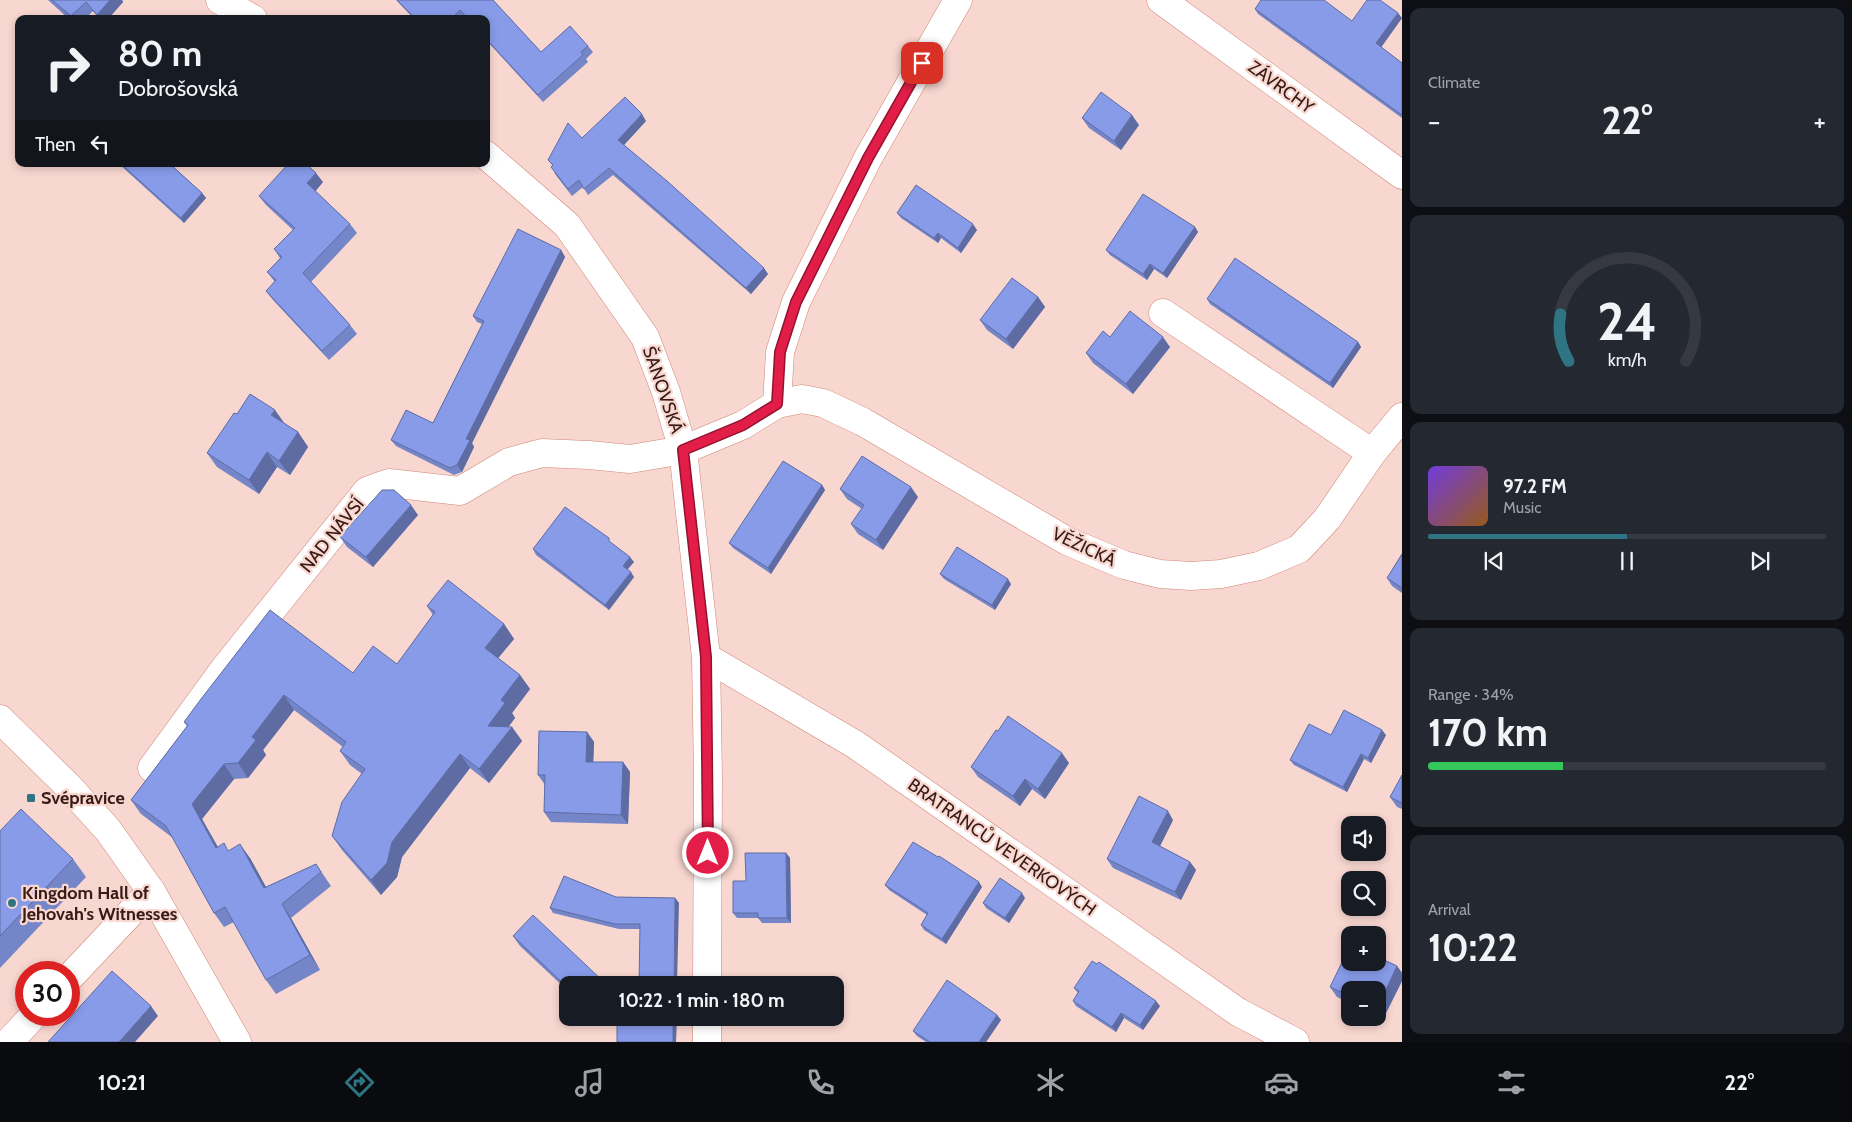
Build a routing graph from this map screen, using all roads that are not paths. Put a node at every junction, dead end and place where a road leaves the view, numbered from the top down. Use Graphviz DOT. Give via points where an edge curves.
graph roads {
  1 [pos="220,0"];
  2 [pos="958,0"];
  3 [pos="1161,0"];
  4 [pos="246,15"];
  5 [pos="490,158"];
  6 [pos="1402,175"];
  7 [pos="1163,313"];
  8 [pos="777,404"];
  9 [pos="1402,417"];
  10 [pos="683,450"];
  11 [pos="1372,453"];
  12 [pos="706,657"];
  13 [pos="0,719"];
  14 [pos="152,768"];
  15 [pos="151,891"];
  16 [pos="80,966"];
  17 [pos="707,976"];
  18 [pos="24,1026"];
  19 [pos="707,1026"];
  20 [pos="9,1042"];
  21 [pos="237,1042"];
  22 [pos="707,1042"];
  23 [pos="1295,1042"];
  1 -- 4 [label="street"];
  2 -- 8 [label="street" via="868,158 796,302 780,352"];
  3 -- 6 [label="street, ZÁVRCHY"];
  5 -- 10 [label="street, ŠANOVSKÁ" via="567,225 645,337"];
  7 -- 11 [label="street"];
  8 -- 10 [label="street, NAD NÁVSÍ" via="743,425"];
  8 -- 11 [label="street, VĚŽICKÁ" via="802,400 823,403 863,422 1067,541 1124,565 1160,574 1220,574 1259,566 1299,549 1328,519"];
  9 -- 11 [label="street, VĚŽICKÁ"];
  10 -- 12 [label="street, ŠANOVSKÁ"];
  10 -- 14 [label="street, NAD NÁVSÍ" via="630,459 542,453 508,462 460,491 389,483 368,491 225,668"];
  12 -- 17 [label="street, ŠANOVSKÁ"];
  12 -- 23 [label="street, BRATRANCŮ VEVERKOVÝCH" via="856,745 1238,1012"];
  13 -- 15 [label="street" via="108,830"];
  15 -- 16 [label="street"];
  15 -- 21 [label="street"];
  18 -- 20 [label="street"];
  19 -- 22 [label="street"];
}
